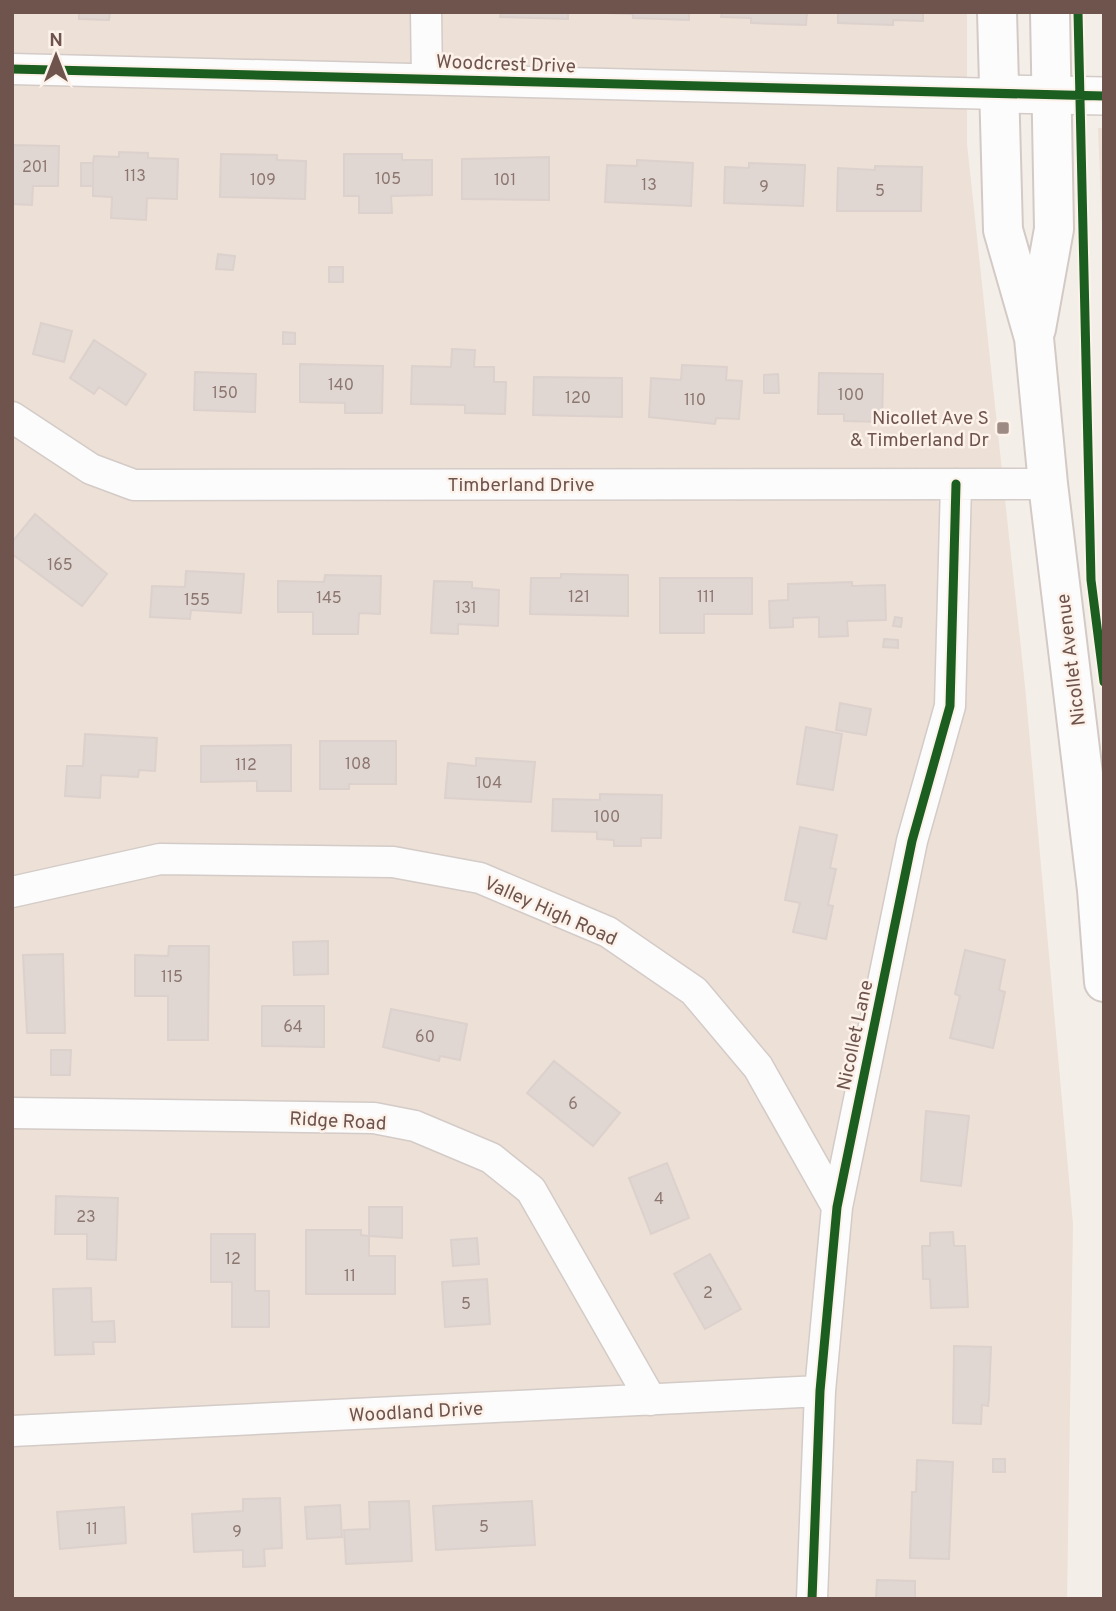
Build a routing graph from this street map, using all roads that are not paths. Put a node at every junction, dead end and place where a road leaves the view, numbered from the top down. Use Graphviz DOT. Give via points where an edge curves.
graph roads {
  1 [pos="426,12"];
  2 [pos="997,12"];
  3 [pos="1050,12"];
  4 [pos="12,69"];
  5 [pos="427,78"];
  6 [pos="999,93"];
  7 [pos="1052,95"];
  8 [pos="1104,96"];
  9 [pos="1034,338"];
  10 [pos="12,418"];
  11 [pos="956,484"];
  12 [pos="1048,484"];
  13 [pos="1100,890"];
  14 [pos="12,892"];
  15 [pos="1104,982"];
  16 [pos="12,1113"];
  17 [pos="837,1207"];
  18 [pos="820,1391"];
  19 [pos="651,1400"];
  20 [pos="12,1431"];
  21 [pos="812,1599"];
  1 -- 5 [label="street"];
  2 -- 6 [label="main road, Nicollet Avenue"];
  3 -- 7 [label="main road, Nicollet Avenue"];
  4 -- 5 [label="street, Woodcrest Drive"];
  5 -- 6 [label="street, Woodcrest Drive"];
  6 -- 7 [label="street"];
  6 -- 9 [label="main road, Nicollet Avenue" via="1003,230"];
  7 -- 8 [label="street"];
  7 -- 9 [label="main road, Nicollet Avenue" via="1054,229"];
  9 -- 12 [label="main road, Nicollet Avenue"];
  10 -- 11 [label="street, Timberland Drive" via="91,469 134,485"];
  11 -- 12 [label="street, Timberland Drive"];
  11 -- 17 [label="street, Nicollet Lane" via="950,706 912,841"];
  12 -- 13 [label="main road, Nicollet Avenue"];
  13 -- 15 [label="main road, Nicollet Avenue"];
  14 -- 17 [label="street, Valley High Road" via="160,859 393,862 480,878 608,932 694,991 758,1067"];
  16 -- 19 [label="street, Ridge Road" via="374,1118 415,1126 491,1158 531,1190"];
  17 -- 18 [label="street, Nicollet Lane"];
  18 -- 19 [label="street, Woodland Drive"];
  18 -- 21 [label="street, Nicollet Lane"];
  19 -- 20 [label="street, Woodland Drive"];
}
